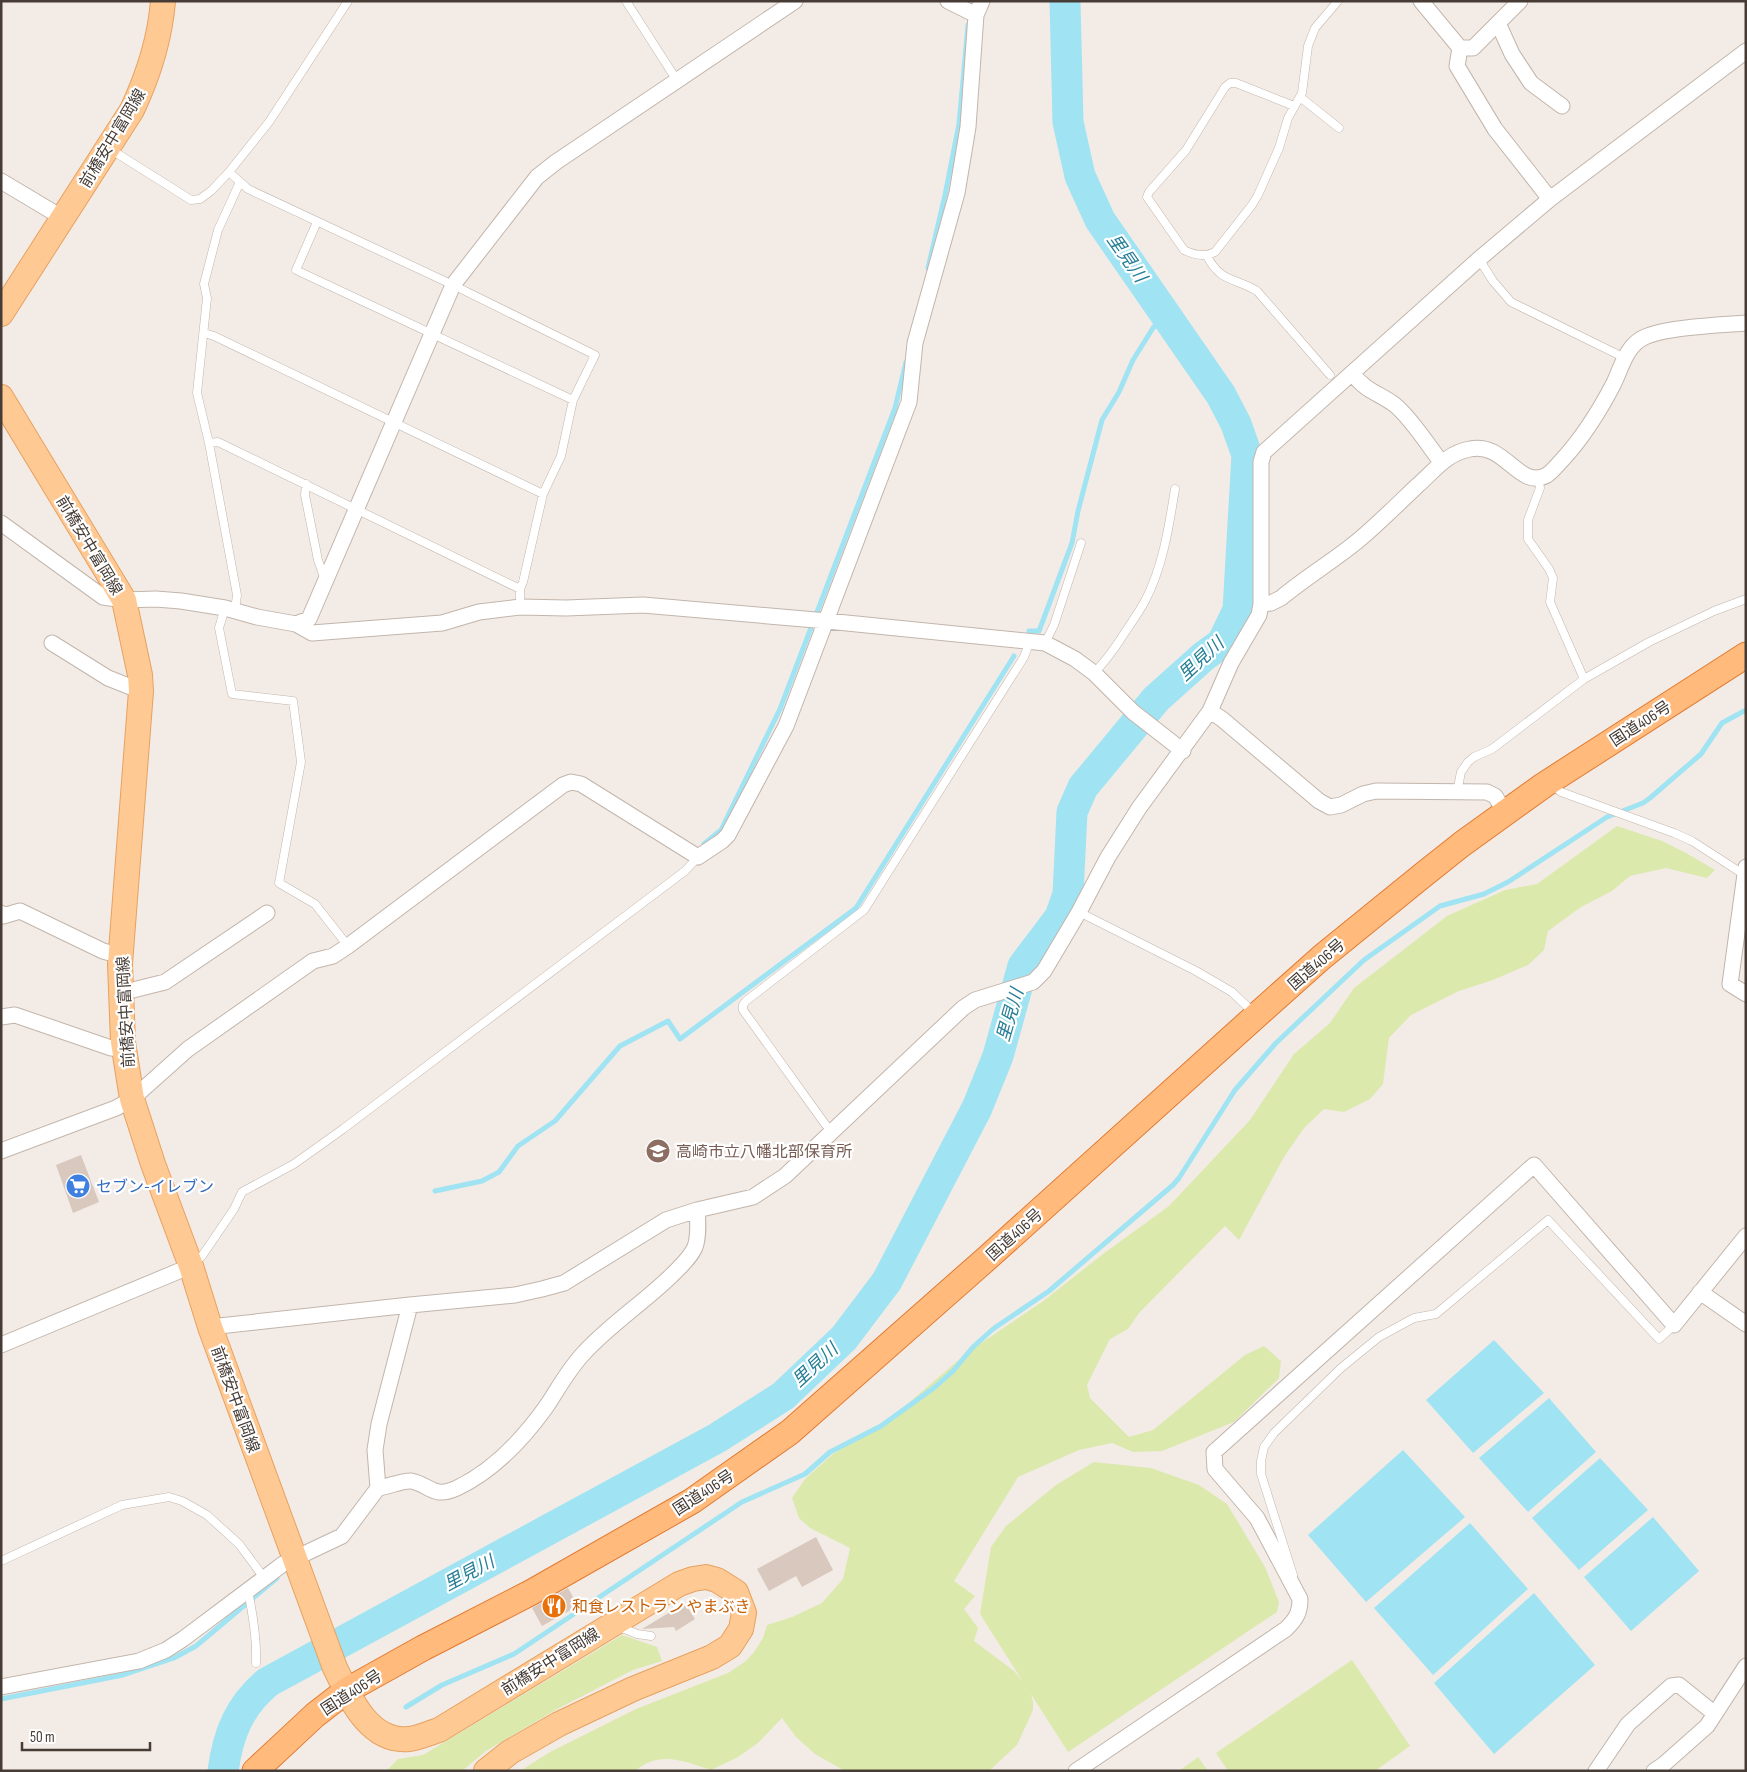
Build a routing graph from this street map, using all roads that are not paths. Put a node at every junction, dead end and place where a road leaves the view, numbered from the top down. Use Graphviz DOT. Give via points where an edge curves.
graph roads {
  1 [pos="163,1"];
  2 [pos="348,1"];
  3 [pos="626,1"];
  4 [pos="795,1"];
  5 [pos="948,1"];
  6 [pos="1338,1"];
  7 [pos="1421,1"];
  8 [pos="1520,1"];
  9 [pos="979,8"];
  10 [pos="1498,23"];
  11 [pos="1460,48"];
  12 [pos="1746,51"];
  13 [pos="676,79"];
  14 [pos="1300,97"];
  15 [pos="1294,106"];
  16 [pos="1562,106"];
  17 [pos="1339,128"];
  18 [pos="108,147"];
  19 [pos="229,172"];
  20 [pos="1,181"];
  21 [pos="240,182"];
  22 [pos="1550,199"];
  23 [pos="63,218"];
  24 [pos="317,222"];
  25 [pos="1207,256"];
  26 [pos="1479,259"];
  27 [pos="453,285"];
  28 [pos="1,314"];
  29 [pos="1746,323"];
  30 [pos="204,333"];
  31 [pos="432,333"];
  32 [pos="1625,358"];
  33 [pos="1352,373"];
  34 [pos="1330,375"];
  35 [pos="1,397"];
  36 [pos="573,400"];
  37 [pos="394,422"];
  38 [pos="209,443"];
  39 [pos="1440,462"];
  40 [pos="1538,477"];
  41 [pos="306,484"];
  42 [pos="1175,489"];
  43 [pos="543,494"];
  44 [pos="356,509"];
  45 [pos="1,523"];
  46 [pos="1081,544"];
  47 [pos="325,581"];
  48 [pos="520,589"];
  49 [pos="124,600"];
  50 [pos="1746,600"];
  51 [pos="1261,604"];
  52 [pos="520,607"];
  53 [pos="230,609"];
  54 [pos="827,621"];
  55 [pos="296,624"];
  56 [pos="1038,642"];
  57 [pos="52,643"];
  58 [pos="1746,655"];
  59 [pos="1094,673"];
  60 [pos="1584,678"];
  61 [pos="141,691"];
  62 [pos="1210,711"];
  63 [pos="1183,751"];
  64 [pos="1550,781"];
  65 [pos="1457,792"];
  66 [pos="1505,812"];
  67 [pos="698,857"];
  68 [pos="1746,867"];
  69 [pos="1745,872"];
  70 [pos="1,912"];
  71 [pos="1079,912"];
  72 [pos="267,913"];
  73 [pos="348,946"];
  74 [pos="120,956"];
  75 [pos="121,993"];
  76 [pos="1746,994"];
  77 [pos="1257,1015"];
  78 [pos="1,1016"];
  79 [pos="125,1049"];
  80 [pos="132,1099"];
  81 [pos="832,1132"];
  82 [pos="1,1151"];
  83 [pos="697,1210"];
  84 [pos="1745,1239"];
  85 [pos="191,1266"];
  86 [pos="1700,1292"];
  87 [pos="410,1305"];
  88 [pos="1746,1324"];
  89 [pos="1674,1325"];
  90 [pos="210,1328"];
  91 [pos="1,1345"];
  92 [pos="378,1488"];
  93 [pos="296,1558"];
  94 [pos="1,1561"];
  95 [pos="265,1578"];
  96 [pos="248,1591"];
  97 [pos="1300,1598"];
  98 [pos="612,1623"];
  99 [pos="651,1636"];
  100 [pos="256,1663"];
  101 [pos="1746,1666"];
  102 [pos="1,1687"];
  103 [pos="346,1691"];
  104 [pos="1715,1714"];
  105 [pos="255,1771"];
  106 [pos="486,1771"];
  107 [pos="1076,1771"];
  108 [pos="1596,1771"];
  109 [pos="1654,1771"];
  1 -- 18 [label="main road, 前橋安中富岡線" via="157,40 142,88"];
  2 -- 19 [label="lane" via="269,122"];
  3 -- 13 [label="lane"];
  4 -- 13 [label="street"];
  5 -- 9 [label="street"];
  6 -- 14 [label="lane" via="1316,28 1308,46"];
  7 -- 11 [label="street"];
  8 -- 10 [label="street"];
  9 -- 54 [label="street" via="968,127 959,183 915,343 909,402"];
  10 -- 11 [label="street" via="1473,48"];
  10 -- 16 [label="street" via="1512,54 1531,83"];
  11 -- 22 [label="street" via="1457,66 1495,129"];
  12 -- 22 [label="street"];
  13 -- 27 [label="street" via="537,177"];
  14 -- 15 [label="lane"];
  14 -- 17 [label="lane"];
  15 -- 25 [label="lane" via="1279,148 1252,205 1215,252"];
  15 -- 25 [label="lane" via="1230,83 1186,150 1149,192 1147,197 1184,250"];
  18 -- 19 [label="lane" via="191,200 200,199 211,191"];
  18 -- 23 [label="main road, 前橋安中富岡線"];
  19 -- 21 [label="lane"];
  20 -- 23 [label="street"];
  21 -- 24 [label="lane" via="248,189"];
  21 -- 30 [label="lane" via="218,230 204,284 207,298"];
  22 -- 26 [label="street"];
  23 -- 28 [label="main road, 前橋安中富岡線"];
  24 -- 27 [label="lane"];
  24 -- 31 [label="lane" via="296,270"];
  25 -- 34 [label="lane" via="1221,275 1257,291"];
  26 -- 32 [label="lane" via="1511,302"];
  26 -- 33 [label="street"];
  27 -- 31 [label="street"];
  27 -- 36 [label="lane" via="595,355"];
  29 -- 32 [label="street" via="1648,336 1635,344"];
  30 -- 37 [label="lane"];
  30 -- 38 [label="lane" via="197,392"];
  31 -- 36 [label="lane"];
  31 -- 37 [label="street"];
  32 -- 40 [label="street" via="1586,431 1549,474"];
  33 -- 39 [label="street" via="1359,383 1403,413"];
  33 -- 51 [label="street" via="1264,452 1261,462"];
  35 -- 49 [label="main road, 前橋安中富岡線"];
  36 -- 43 [label="lane" via="561,456"];
  37 -- 43 [label="lane"];
  37 -- 44 [label="street"];
  38 -- 41 [label="lane" via="218,442"];
  38 -- 53 [label="lane" via="237,595"];
  39 -- 40 [label="street" via="1470,448 1482,447 1500,455 1524,476"];
  39 -- 51 [label="street" via="1360,538 1281,598"];
  40 -- 60 [label="lane" via="1540,488 1528,520 1528,539 1553,578 1550,602"];
  41 -- 44 [label="lane"];
  41 -- 47 [label="lane" via="305,495"];
  42 -- 59 [label="lane" via="1168,530 1148,594"];
  43 -- 48 [label="lane"];
  44 -- 47 [label="street"];
  44 -- 48 [label="lane"];
  45 -- 49 [label="street" via="103,597"];
  46 -- 56 [label="lane" via="1054,625"];
  47 -- 55 [label="street" via="309,619"];
  48 -- 52 [label="lane"];
  49 -- 53 [label="street" via="164,599"];
  49 -- 61 [label="main road, 前橋安中富岡線"];
  50 -- 60 [label="lane" via="1714,611"];
  51 -- 62 [label="street" via="1259,615 1231,663"];
  52 -- 54 [label="street" via="643,605"];
  52 -- 55 [label="street" via="479,612 442,623 312,633"];
  53 -- 55 [label="street"];
  53 -- 73 [label="lane" via="219,628 232,694 293,701 301,762 280,883 315,904"];
  54 -- 56 [label="street"];
  54 -- 67 [label="street" via="786,726 728,835"];
  56 -- 59 [label="street" via="1075,659"];
  56 -- 81 [label="lane" via="1024,657 864,910 743,1005 743,1010"];
  57 -- 61 [label="street" via="108,678"];
  58 -- 64 [label="highway, 国道406号"];
  59 -- 63 [label="street" via="1133,712"];
  60 -- 65 [label="lane" via="1492,749 1468,762 1461,772"];
  61 -- 74 [label="main road, 前橋安中富岡線"];
  62 -- 63 [label="street"];
  62 -- 65 [label="street" via="1330,807 1341,806 1376,791"];
  63 -- 71 [label="street" via="1129,824"];
  64 -- 66 [label="highway, 国道406号"];
  64 -- 69 [label="lane" via="1561,792 1692,841 1740,872"];
  65 -- 66 [label="street" via="1488,792 1495,796"];
  66 -- 77 [label="highway, 国道406号" via="1322,957"];
  67 -- 73 [label="street" via="581,784 571,782"];
  67 -- 85 [label="lane" via="685,871 322,1144 294,1164 242,1192 202,1256"];
  68 -- 69 [label="street"];
  69 -- 76 [label="street" via="1730,984"];
  70 -- 74 [label="street" via="3,916 20,911"];
  71 -- 77 [label="lane" via="1196,971 1232,992"];
  71 -- 81 [label="street" via="1044,971 1033,982 975,1000 963,1008"];
  72 -- 75 [label="street" via="165,982"];
  73 -- 80 [label="street" via="333,956 313,961 196,1043"];
  74 -- 75 [label="main road, 前橋安中富岡線"];
  75 -- 79 [label="main road, 前橋安中富岡線"];
  77 -- 103 [label="highway, 国道406号" via="790,1432 692,1501 532,1592"];
  78 -- 79 [label="street" via="15,1015 111,1048"];
  79 -- 80 [label="main road, 前橋安中富岡線"];
  80 -- 82 [label="street"];
  80 -- 85 [label="main road, 前橋安中富岡線"];
  81 -- 83 [label="street" via="786,1176 753,1197"];
  83 -- 87 [label="street" via="666,1220 564,1283 515,1295"];
  83 -- 92 [label="street" via="698,1229 694,1247 684,1263 583,1354 531,1426 500,1460 480,1475 446,1492 438,1493 410,1481"];
  84 -- 86 [label="street"];
  85 -- 90 [label="main road, 前橋安中富岡線"];
  85 -- 91 [label="street"];
  86 -- 88 [label="street"];
  86 -- 89 [label="street"];
  87 -- 90 [label="street"];
  87 -- 92 [label="street" via="374,1450"];
  89 -- 97 [label="lane" via="1659,1339 1548,1220 1436,1314 1414,1318 1379,1337 1306,1401 1264,1447 1261,1461 1263,1486 1285,1544"];
  89 -- 97 [label="street" via="1534,1165 1214,1452 1215,1469 1257,1518"];
  90 -- 93 [label="main road, 前橋安中富岡線"];
  92 -- 93 [label="street" via="342,1536"];
  93 -- 95 [label="street"];
  93 -- 103 [label="main road, 前橋安中富岡線" via="333,1664"];
  94 -- 95 [label="lane" via="122,1505 169,1498 207,1515 239,1544"];
  95 -- 96 [label="street"];
  96 -- 100 [label="lane" via="256,1635"];
  96 -- 102 [label="street" via="166,1650 139,1661"];
  97 -- 107 [label="street" via="1297,1618 1286,1629"];
  98 -- 99 [label="lane" via="627,1631"];
  98 -- 103 [label="main road, 前橋安中富岡線" via="438,1730 409,1739 388,1738 372,1728"];
  98 -- 106 [label="main road, 前橋安中富岡線" via="679,1584 706,1577 736,1592 744,1613 741,1629 724,1650 633,1688 559,1724 510,1752"];
  101 -- 104 [label="street"];
  103 -- 105 [label="highway, 国道406号"];
  104 -- 108 [label="street" via="1678,1685 1671,1686 1628,1724"];
  104 -- 109 [label="street" via="1707,1726"];
}
